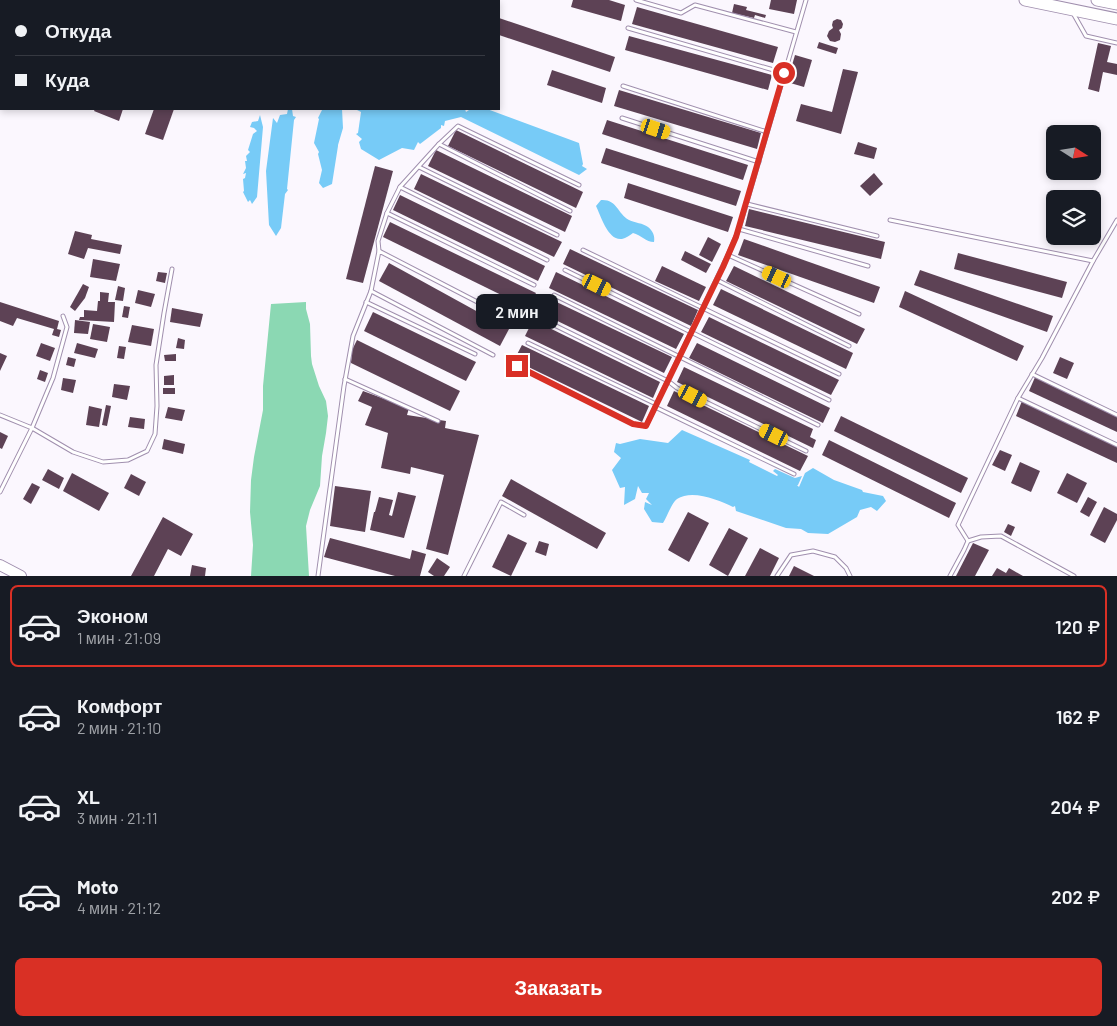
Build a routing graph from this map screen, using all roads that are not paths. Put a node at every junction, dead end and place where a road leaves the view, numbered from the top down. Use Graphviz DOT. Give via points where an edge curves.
graph roads {
  1 [pos="636,0"];
  2 [pos="806,0"];
  3 [pos="1025,0"];
  4 [pos="1097,0"];
  5 [pos="1117,4"];
  6 [pos="1071,10"];
  7 [pos="1117,19"];
  8 [pos="628,28"];
  9 [pos="796,32"];
  10 [pos="1117,43"];
  11 [pos="784,73"];
  12 [pos="623,86"];
  13 [pos="622,118"];
  14 [pos="767,132"];
  15 [pos="439,144"];
  16 [pos="759,162"];
  17 [pos="419,167"];
  18 [pos="579,185"];
  19 [pos="400,187"];
  20 [pos="746,204"];
  21 [pos="570,211"];
  22 [pos="387,213"];
  23 [pos="890,220"];
  24 [pos="1117,220"];
  25 [pos="739,229"];
  26 [pos="557,235"];
  27 [pos="877,236"];
  28 [pos="379,250"];
  29 [pos="583,250"];
  30 [pos="728,255"];
  31 [pos="547,260"];
  32 [pos="1092,262"];
  33 [pos="868,266"];
  34 [pos="172,269"];
  35 [pos="565,270"];
  36 [pos="716,280"];
  37 [pos="534,285"];
  38 [pos="371,292"];
  39 [pos="554,295"];
  40 [pos="366,302"];
  41 [pos="703,308"];
  42 [pos="859,314"];
  43 [pos="63,316"];
  44 [pos="540,318"];
  45 [pos="514,321"];
  46 [pos="691,332"];
  47 [pos="528,342"];
  48 [pos="850,346"];
  49 [pos="476,354"];
  50 [pos="493,355"];
  51 [pos="680,356"];
  52 [pos="517,366"];
  53 [pos="839,374"];
  54 [pos="1032,374"];
  55 [pos="345,379"];
  56 [pos="668,381"];
  57 [pos="1018,398"];
  58 [pos="829,400"];
  59 [pos="656,405"];
  60 [pos="0,415"];
  61 [pos="1117,415"];
  62 [pos="438,420"];
  63 [pos="818,425"];
  64 [pos="32,428"];
  65 [pos="1117,445"];
  66 [pos="806,451"];
  67 [pos="794,474"];
  68 [pos="0,492"];
  69 [pos="524,515"];
  70 [pos="968,541"];
  71 [pos="0,565"];
  72 [pos="21,576"];
  73 [pos="318,576"];
  74 [pos="464,576"];
  75 [pos="777,576"];
  76 [pos="850,576"];
  77 [pos="950,576"];
  78 [pos="1074,576"];
  1 -- 9 [label="lane" via="681,13 695,5"];
  2 -- 9 [label="lane"];
  3 -- 6 [label="main road"];
  4 -- 5 [label="main road"];
  6 -- 7 [label="main road"];
  6 -- 10 [label="lane" via="1086,36"];
  8 -- 11 [label="lane"];
  9 -- 11 [label="lane"];
  11 -- 14 [label="lane"];
  12 -- 14 [label="lane"];
  13 -- 16 [label="lane"];
  14 -- 16 [label="lane"];
  15 -- 17 [label="lane"];
  15 -- 18 [label="lane" via="458,126"];
  15 -- 21 [label="lane"];
  16 -- 20 [label="lane"];
  17 -- 19 [label="lane"];
  17 -- 26 [label="lane"];
  19 -- 22 [label="lane"];
  19 -- 31 [label="lane"];
  20 -- 25 [label="lane"];
  20 -- 27 [label="lane"];
  22 -- 28 [label="lane" via="378,241"];
  22 -- 37 [label="lane"];
  23 -- 32 [label="lane"];
  24 -- 32 [label="lane"];
  25 -- 30 [label="lane"];
  25 -- 33 [label="lane"];
  28 -- 38 [label="lane"];
  28 -- 45 [label="lane"];
  29 -- 41 [label="lane"];
  30 -- 36 [label="lane"];
  30 -- 42 [label="lane"];
  32 -- 54 [label="lane"];
  34 -- 64 [label="lane" via="156,365 155,434 147,451 128,460 103,462 73,452"];
  35 -- 46 [label="lane"];
  36 -- 41 [label="lane"];
  36 -- 48 [label="lane"];
  38 -- 40 [label="lane"];
  38 -- 50 [label="lane"];
  39 -- 51 [label="lane"];
  40 -- 49 [label="lane"];
  40 -- 55 [label="lane" via="353,336"];
  41 -- 46 [label="lane"];
  41 -- 53 [label="lane"];
  43 -- 64 [label="lane" via="67,327 53,378"];
  44 -- 56 [label="lane"];
  46 -- 51 [label="lane"];
  46 -- 58 [label="lane"];
  47 -- 59 [label="lane"];
  51 -- 56 [label="lane"];
  51 -- 63 [label="lane"];
  52 -- 59 [label="lane" via="633,424 646,426"];
  54 -- 57 [label="lane"];
  54 -- 61 [label="lane"];
  55 -- 62 [label="lane"];
  55 -- 73 [label="lane"];
  56 -- 59 [label="lane"];
  56 -- 66 [label="lane"];
  57 -- 65 [label="lane"];
  57 -- 70 [label="lane" via="958,525"];
  59 -- 67 [label="lane"];
  60 -- 64 [label="lane"];
  64 -- 68 [label="lane"];
  69 -- 74 [label="lane" via="502,502"];
  70 -- 77 [label="lane"];
  70 -- 78 [label="lane" via="1001,536"];
  71 -- 72 [label="street"];
  75 -- 76 [label="lane" via="791,555 813,551 835,557"];
}
